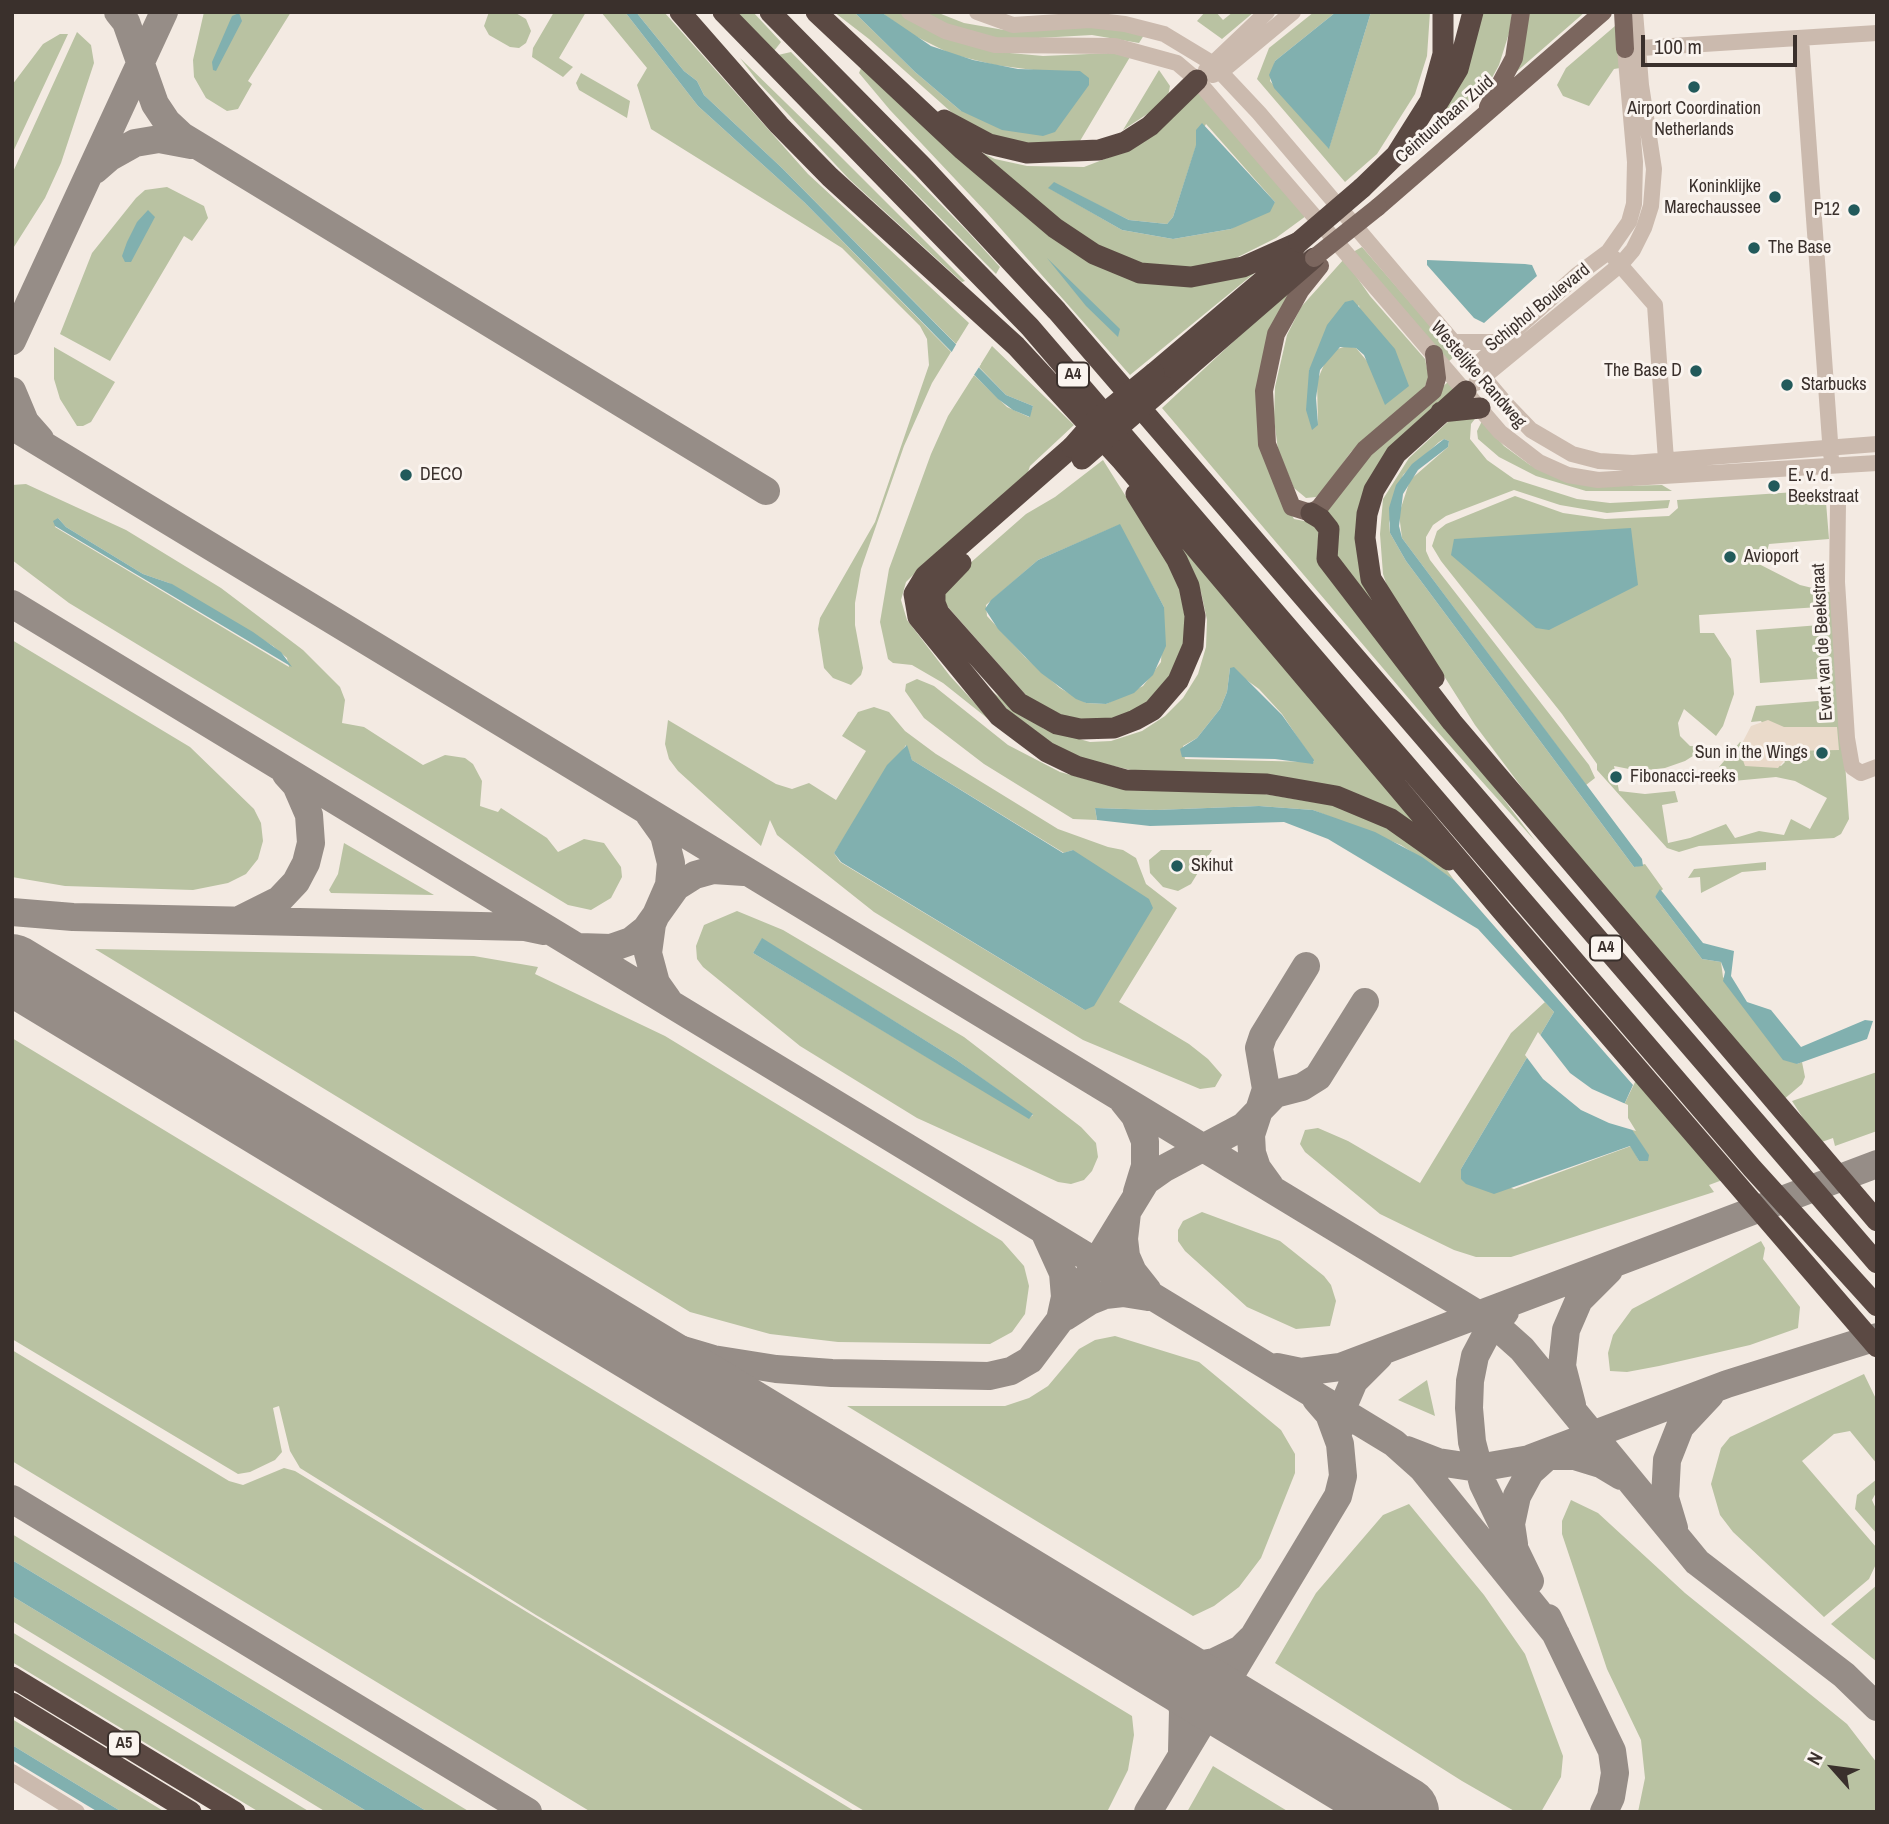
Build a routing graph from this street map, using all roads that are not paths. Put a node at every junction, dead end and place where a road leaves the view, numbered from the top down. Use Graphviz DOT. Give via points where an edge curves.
graph roads {
  1 [pos="680,12"];
  2 [pos="723,12"];
  3 [pos="770,12"];
  4 [pos="816,12"];
  5 [pos="909,12"];
  6 [pos="976,12"];
  7 [pos="1267,12"];
  8 [pos="1293,12"];
  9 [pos="1443,12"];
  10 [pos="1473,12"];
  11 [pos="1521,12"];
  12 [pos="1603,12"];
  13 [pos="1623,12"];
  14 [pos="1635,12"];
  15 [pos="1877,33"];
  16 [pos="1801,38"];
  17 [pos="1631,49"];
  18 [pos="1217,67"];
  19 [pos="1197,80"];
  20 [pos="914,105"];
  21 [pos="1485,114"];
  22 [pos="1409,138"];
  23 [pos="1299,242"];
  24 [pos="1608,252"];
  25 [pos="1317,262"];
  26 [pos="1621,264"];
  27 [pos="1456,342"];
  28 [pos="1499,342"];
  29 [pos="1434,354"];
  30 [pos="1503,363"];
  31 [pos="1478,372"];
  32 [pos="1159,380"];
  33 [pos="1466,391"];
  34 [pos="1499,396"];
  35 [pos="1480,408"];
  36 [pos="1078,412"];
  37 [pos="1441,412"];
  38 [pos="1877,444"];
  39 [pos="1830,447"];
  40 [pos="1077,453"];
  41 [pos="1666,460"];
  42 [pos="1877,463"];
  43 [pos="1831,466"];
  44 [pos="1838,503"];
  45 [pos="1311,513"];
  46 [pos="1869,770"];
  47 [pos="1506,786"];
  48 [pos="1502,911"];
  49 [pos="1877,1221"];
  50 [pos="1877,1263"];
  51 [pos="1877,1306"];
  52 [pos="1877,1347"];
  53 [pos="12,1676"];
  54 [pos="12,1703"];
  55 [pos="12,1772"];
  56 [pos="77,1812"];
  57 [pos="191,1812"];
  58 [pos="235,1812"];
  1 -- 36 [label="highway, A4" via="821,169 961,293"];
  2 -- 51 [label="highway, A4" via="1030,327 1752,1168"];
  3 -- 50 [label="highway, A4" via="1057,310"];
  4 -- 20 [label="highway"];
  5 -- 19 [label="street, Westelijke Randweg" via="945,31 995,45 1083,44 1133,50 1177,63"];
  6 -- 18 [label="street, Westelijke Randweg" via="1013,25 1090,20 1125,24 1164,34"];
  7 -- 18 [label="street"];
  8 -- 18 [label="street"];
  9 -- 22 [label="highway" via="1443,54 1437,81"];
  10 -- 22 [label="highway" via="1451,85"];
  11 -- 21 [label="main road" via="1514,58"];
  12 -- 21 [label="main road, Ceintuurbaan Zuid"];
  13 -- 17 [label="main road"];
  14 -- 17 [label="street, Schiphol Boulevard"];
  15 -- 16 [label="street"];
  16 -- 17 [label="street"];
  16 -- 39 [label="street"];
  17 -- 24 [label="street, Schiphol Boulevard" via="1634,204 1623,234"];
  17 -- 26 [label="street, Schiphol Boulevard" via="1654,188 1644,228"];
  18 -- 19 [label="street"];
  18 -- 27 [label="street, Westelijke Randweg"];
  19 -- 20 [label="highway" via="1173,106 1125,142 1076,152 1027,153 989,144"];
  19 -- 29 [label="street, Westelijke Randweg"];
  20 -- 23 [label="highway" via="1055,228 1125,268 1170,277 1213,275"];
  21 -- 25 [label="main road, Ceintuurbaan Zuid, bridge"];
  22 -- 23 [label="highway, bridge" via="1384,169"];
  23 -- 32 [label="highway, A4" via="1280,266"];
  24 -- 26 [label="street, Schiphol Boulevard"];
  24 -- 28 [label="street, Schiphol Boulevard"];
  25 -- 32 [label="highway, A4"];
  25 -- 45 [label="main road, Ceintuurbaan Zuid" via="1276,334 1264,391 1268,444 1283,490 1292,507"];
  26 -- 30 [label="street, Schiphol Boulevard"];
  26 -- 41 [label="street, Schiphol Boulevard" via="1655,305"];
  27 -- 28 [label="street"];
  27 -- 31 [label="street, Westelijke Randweg"];
  28 -- 31 [label="street, Schiphol Boulevard"];
  29 -- 33 [label="street, Westelijke Randweg"];
  29 -- 45 [label="main road" via="1437,378 1433,391 1365,449 1325,502"];
  30 -- 31 [label="street, Schiphol Boulevard"];
  30 -- 34 [label="street"];
  31 -- 33 [label="street, Schiphol Boulevard"];
  31 -- 34 [label="street, Westelijke Randweg"];
  32 -- 40 [label="highway, A4, bridge"];
  33 -- 35 [label="street, Westelijke Randweg"];
  33 -- 37 [label="highway, A4"];
  34 -- 41 [label="street, Westelijke Randweg" via="1531,430 1572,454 1599,461"];
  35 -- 37 [label="highway"];
  35 -- 43 [label="street, Westelijke Randweg" via="1517,448 1539,462 1598,481"];
  36 -- 40 [label="highway, A4" via="1177,560 1189,586 1195,617 1187,666 1167,698 1135,720 1098,730 1057,724 1019,703 945,623 934,603 941,581"];
  36 -- 48 [label="highway, A4"];
  37 -- 47 [label="highway, A4" via="1396,454 1374,490 1367,514 1368,563 1371,579 1387,607"];
  38 -- 39 [label="street, Westelijke Randweg"];
  39 -- 41 [label="street, Westelijke Randweg"];
  39 -- 43 [label="street"];
  40 -- 48 [label="highway, A4" via="925,576 914,594 918,617 999,716 1047,752 1109,776 1144,783 1267,784 1354,803 1391,819 1424,841"];
  42 -- 43 [label="street, Westelijke Randweg"];
  44 -- 46 [label="street, Evert van de Beekstraat" via="1837,582 1847,738 1853,767"];
  45 -- 47 [label="highway, A4" via="1329,529 1326,559"];
  47 -- 49 [label="highway, A4"];
  48 -- 52 [label="highway, A4"];
  53 -- 58 [label="highway, A5"];
  54 -- 57 [label="highway, A5"];
  55 -- 56 [label="street"];
}
